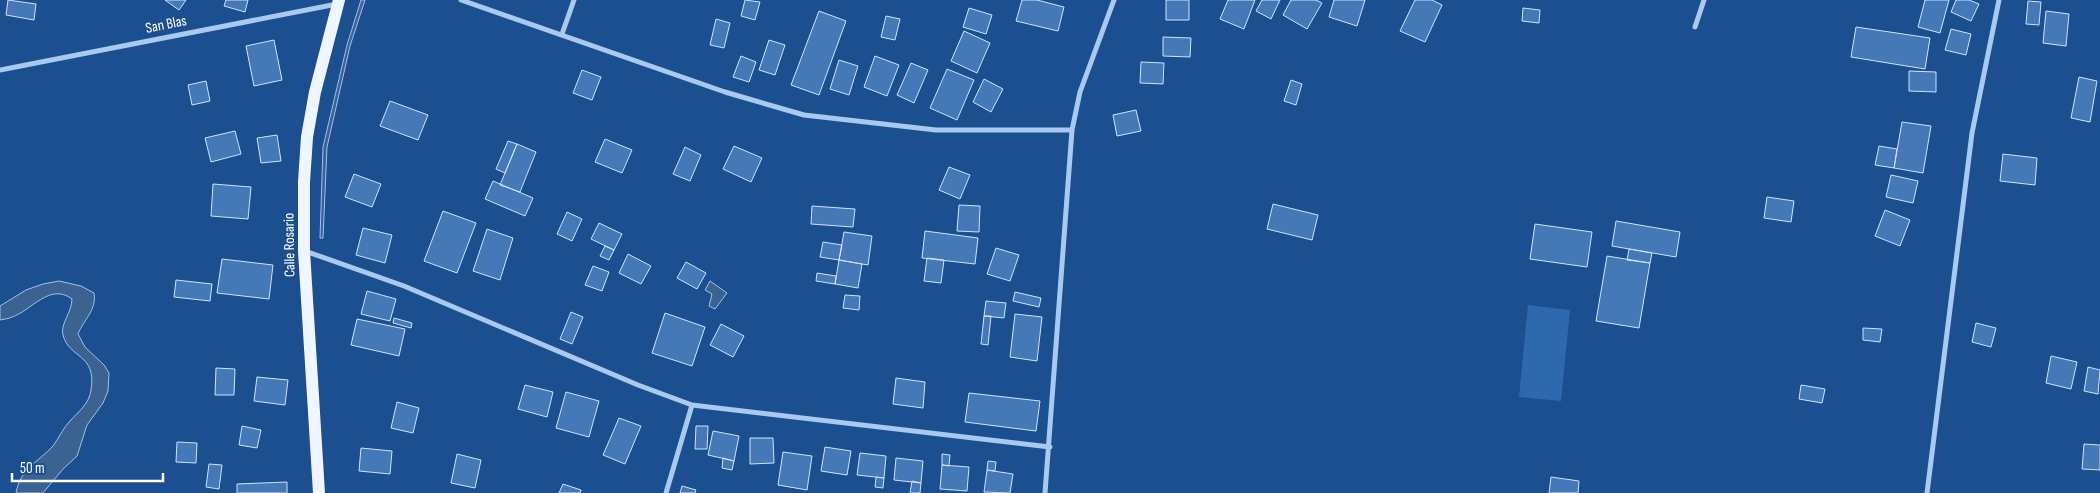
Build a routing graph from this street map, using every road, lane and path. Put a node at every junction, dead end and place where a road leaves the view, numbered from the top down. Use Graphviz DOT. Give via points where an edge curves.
graph roads {
  1 [pos="462,0"];
  2 [pos="574,0"];
  3 [pos="1114,0"];
  4 [pos="1704,0"];
  5 [pos="1999,0"];
  6 [pos="338,2"];
  7 [pos="1695,27"];
  8 [pos="562,34"];
  9 [pos="0,70"];
  10 [pos="1072,130"];
  11 [pos="304,251"];
  12 [pos="692,405"];
  13 [pos="1050,447"];
  14 [pos="319,493"];
  15 [pos="666,493"];
  16 [pos="1045,493"];
  17 [pos="1927,493"];
  1 -- 8 [label="street"];
  2 -- 8 [label="street"];
  3 -- 10 [label="street" via="1080,92"];
  4 -- 7 [label="street"];
  5 -- 17 [label="street" via="1972,133"];
  6 -- 9 [label="street, San Blas"];
  6 -- 11 [label="main road, Calle Rosario" via="307,138"];
  8 -- 10 [label="street" via="725,92 804,115 936,130"];
  10 -- 13 [label="street"];
  11 -- 12 [label="street" via="404,286 638,386"];
  11 -- 14 [label="main road, Calle Rosario"];
  12 -- 13 [label="street"];
  12 -- 15 [label="street"];
  13 -- 16 [label="street"];
}
